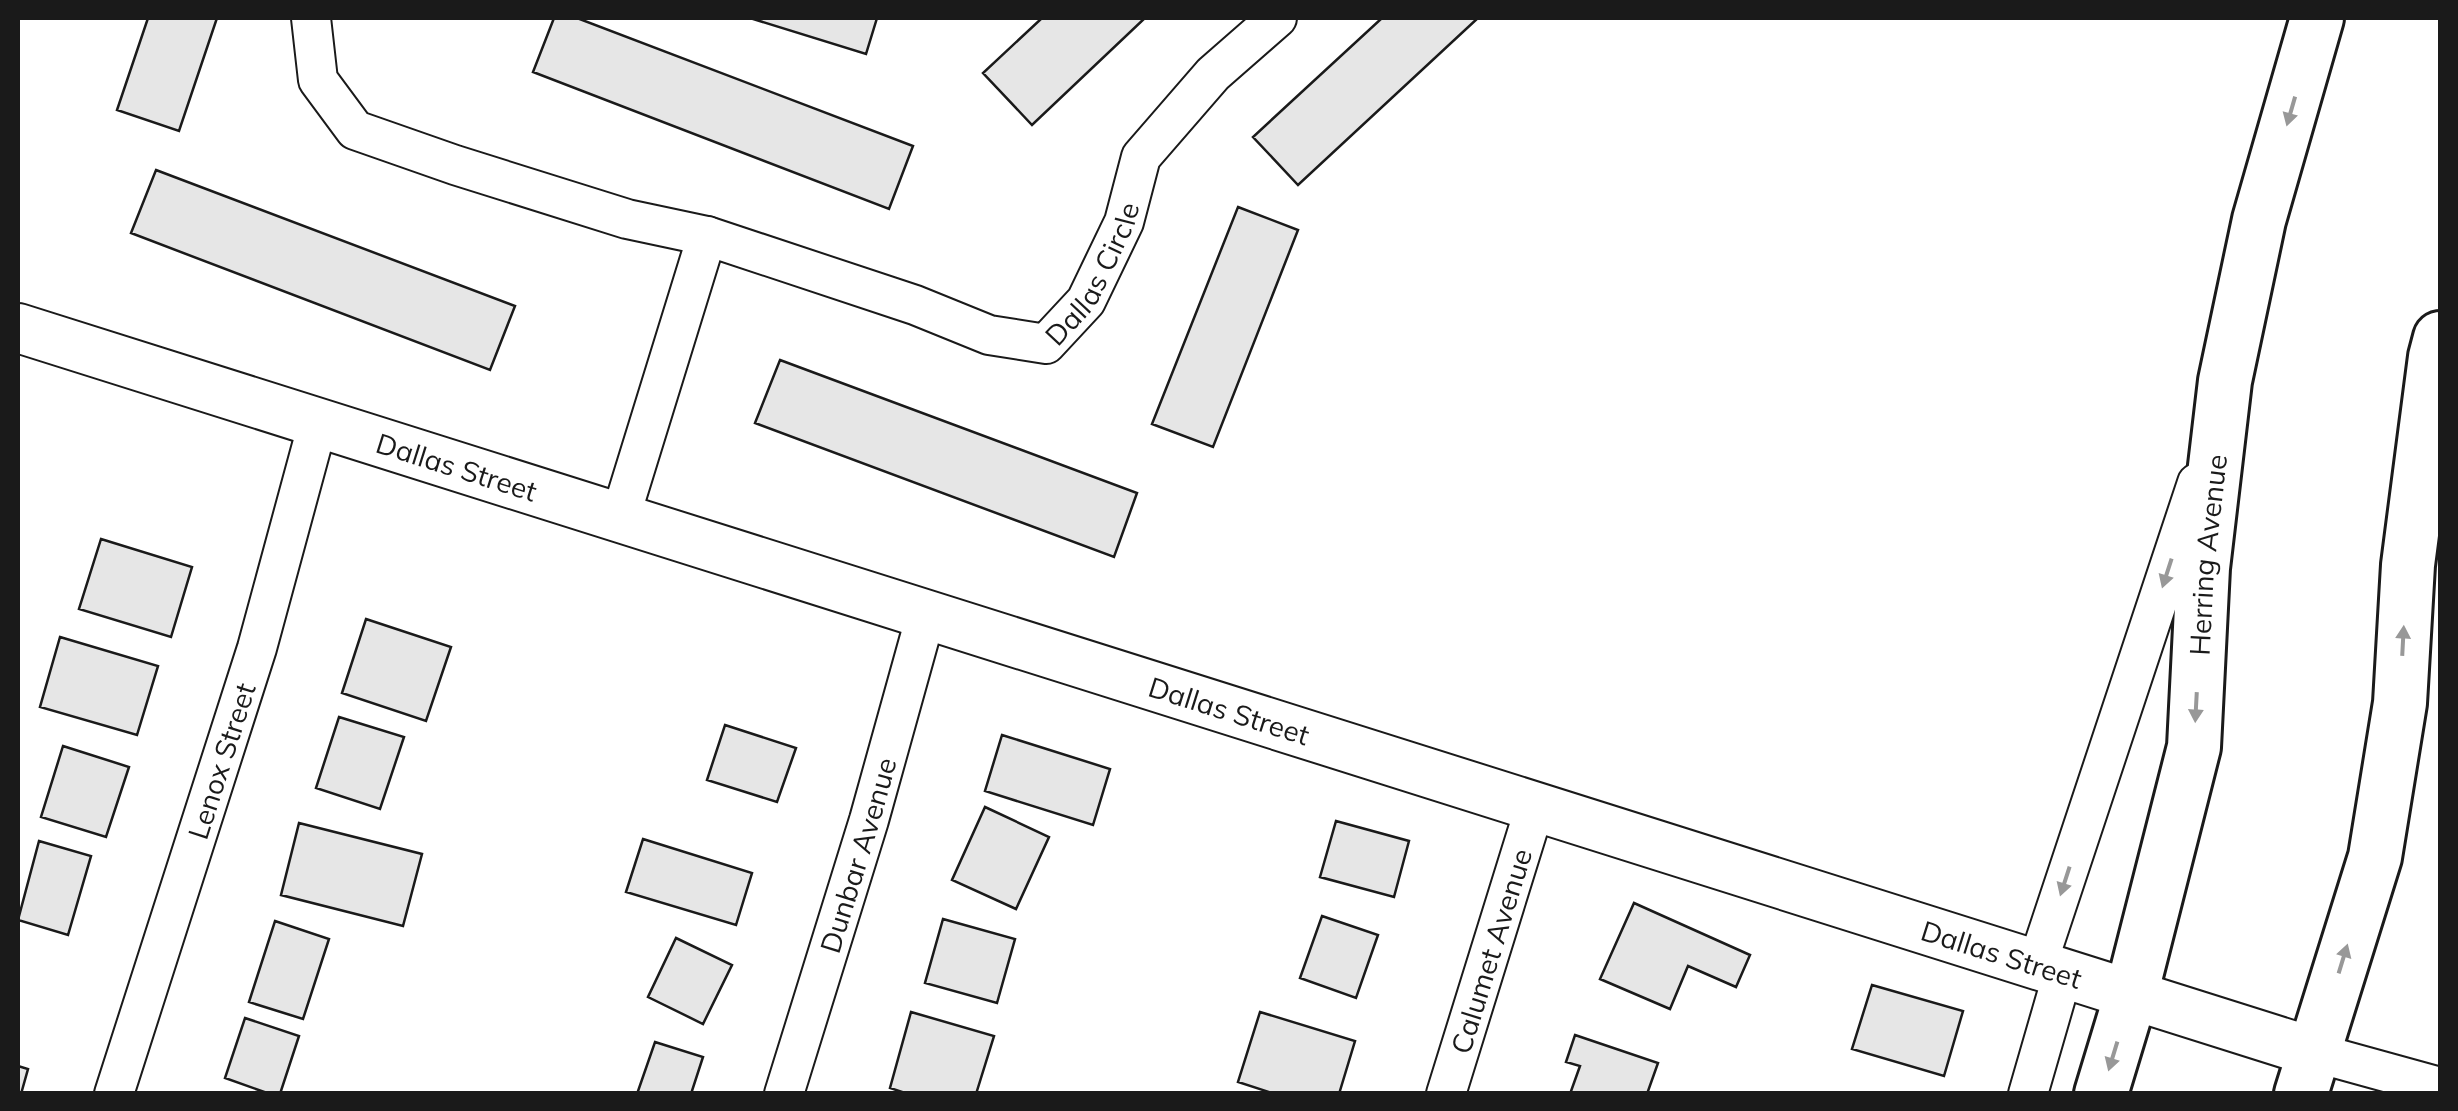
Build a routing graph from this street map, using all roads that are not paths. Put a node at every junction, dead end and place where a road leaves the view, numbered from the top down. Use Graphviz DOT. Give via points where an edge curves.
graph roads {
  1 [pos="311,18"];
  2 [pos="1277,18"];
  3 [pos="2317,18"];
  4 [pos="706,236"];
  5 [pos="18,328"];
  6 [pos="2440,338"];
  7 [pos="2220,414"];
  8 [pos="318,422"];
  9 [pos="620,518"];
  10 [pos="926,615"];
  11 [pos="1535,807"];
  12 [pos="2050,969"];
  13 [pos="2131,995"];
  14 [pos="2307,1073"];
  15 [pos="2440,1086"];
  16 [pos="114,1094"];
  17 [pos="784,1094"];
  18 [pos="1446,1094"];
  19 [pos="2028,1094"];
  20 [pos="2102,1094"];
  1 -- 4 [label="street, Dallas Circle" via="318,80 356,130 627,219"];
  2 -- 4 [label="street, Dallas Circle" via="1214,74 1141,157 1124,222 1086,301 1046,344 989,335"];
  3 -- 7 [label="main road, Herring Avenue, one-way" via="2260,220"];
  4 -- 9 [label="street"];
  5 -- 8 [label="street, Dallas Street"];
  14 -- 6 [label="main road, one-way" via="2375,857 2400,704 2408,564"];
  7 -- 12 [label="street, one-way"];
  7 -- 13 [label="main road, Herring Avenue, one-way" via="2194,748"];
  8 -- 9 [label="street, Dallas Street"];
  8 -- 16 [label="street, Lenox Street" via="257,648"];
  9 -- 10 [label="street, Dallas Street"];
  10 -- 11 [label="street, Dallas Street"];
  10 -- 17 [label="street, Dunbar Avenue"];
  11 -- 12 [label="street, Dallas Street"];
  11 -- 18 [label="street, Calumet Avenue"];
  12 -- 13 [label="street, Dallas Street"];
  12 -- 19 [label="street"];
  13 -- 14 [label="street, Dallas Street"];
  13 -- 20 [label="main road, Herring Avenue, one-way"];
  14 -- 15 [label="street, Dallas Street"];
}
